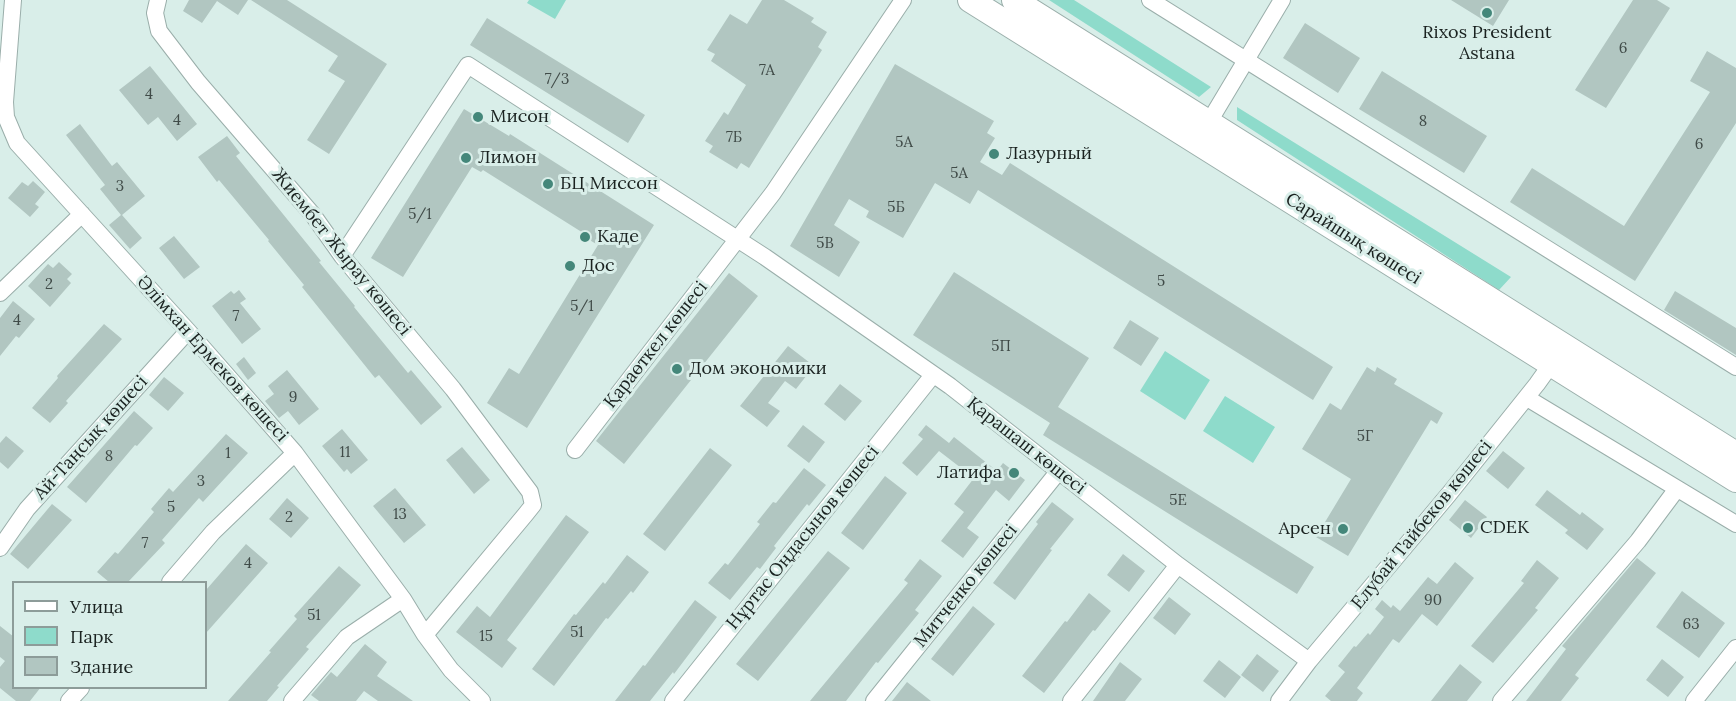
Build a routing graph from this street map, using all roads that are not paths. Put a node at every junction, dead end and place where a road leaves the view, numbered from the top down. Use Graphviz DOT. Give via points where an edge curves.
graph roads {
  1 [pos="13,0"];
  2 [pos="158,0"];
  3 [pos="903,0"];
  4 [pos="970,0"];
  5 [pos="1003,0"];
  6 [pos="1014,0"];
  7 [pos="1150,0"];
  8 [pos="1282,0"];
  9 [pos="1246,60"];
  10 [pos="1115,63"];
  11 [pos="1209,122"];
  12 [pos="82,214"];
  13 [pos="737,240"];
  14 [pos="342,256"];
  15 [pos="0,293"];
  16 [pos="188,331"];
  17 [pos="1558,355"];
  18 [pos="1736,367"];
  19 [pos="933,375"];
  20 [pos="1527,398"];
  21 [pos="575,450"];
  22 [pos="295,453"];
  23 [pos="1736,454"];
  24 [pos="1058,472"];
  25 [pos="1736,480"];
  26 [pos="1676,490"];
  27 [pos="1736,524"];
  28 [pos="0,548"];
  29 [pos="1178,565"];
  30 [pos="171,581"];
  31 [pos="404,599"];
  32 [pos="424,635"];
  33 [pos="1736,648"];
  34 [pos="1309,661"];
  35 [pos="79,689"];
  36 [pos="69,701"];
  37 [pos="292,701"];
  38 [pos="482,701"];
  39 [pos="673,701"];
  40 [pos="874,701"];
  41 [pos="1071,701"];
  42 [pos="1279,701"];
  43 [pos="1501,701"];
  44 [pos="1694,701"];
  1 -- 12 [label="street, Әлімхан Ермеков көшесі" via="5,88 10,130 17,143"];
  2 -- 14 [label="street, Жиембет Жырау көшесі" via="155,12 159,31 313,215"];
  3 -- 13 [label="street, Қараөткел көшесі"];
  4 -- 17 [label="main road, Сарайшық көшесі"];
  5 -- 10 [label="main road" via="1096,59"];
  6 -- 10 [label="main road, Сарайшық көшесі"];
  7 -- 9 [label="street"];
  8 -- 9 [label="street"];
  9 -- 11 [label="street"];
  9 -- 18 [label="street"];
  10 -- 11 [label="main road, Сарайшық көшесі"];
  11 -- 17 [label="main road, Сарайшық көшесі"];
  12 -- 15 [label="street"];
  12 -- 16 [label="street, Әлімхан Ермеков көшесі"];
  13 -- 14 [label="street, Қарашаш көшесі" via="468,65"];
  13 -- 19 [label="street, Қарашаш көшесі"];
  13 -- 21 [label="street, Қараөткел көшесі"];
  14 -- 32 [label="street, Жиембет Жырау көшесі" via="453,389 530,492 533,504"];
  16 -- 22 [label="street, Әлімхан Ермеков көшесі"];
  16 -- 28 [label="street, Ай-Таңсық көшесі" via="27,509"];
  17 -- 20 [label="street, Елубай Тайбеков көшесі"];
  17 -- 23 [label="main road, Сарайшық көшесі"];
  17 -- 25 [label="main road, Сарайшық көшесі"];
  19 -- 24 [label="street, Қарашаш көшесі"];
  19 -- 39 [label="street, Нұртас Оңдасынов көшесі"];
  20 -- 26 [label="street"];
  20 -- 34 [label="street, Елубай Тайбеков көшесі"];
  22 -- 30 [label="street" via="213,532"];
  22 -- 31 [label="street, Әлімхан Ермеков көшесі"];
  24 -- 29 [label="street, Қарашаш көшесі"];
  24 -- 40 [label="street, Митченко көшесі"];
  26 -- 27 [label="street"];
  26 -- 43 [label="street" via="1638,541"];
  29 -- 34 [label="street, Қарашаш көшесі"];
  29 -- 41 [label="street"];
  31 -- 32 [label="street, Әлімхан Ермеков көшесі"];
  31 -- 37 [label="street" via="346,637"];
  32 -- 38 [label="street, Әлімхан Ермеков көшесі"];
  33 -- 44 [label="street"];
  34 -- 42 [label="street, Елубай Тайбеков көшесі"];
  35 -- 36 [label="street"];
}
